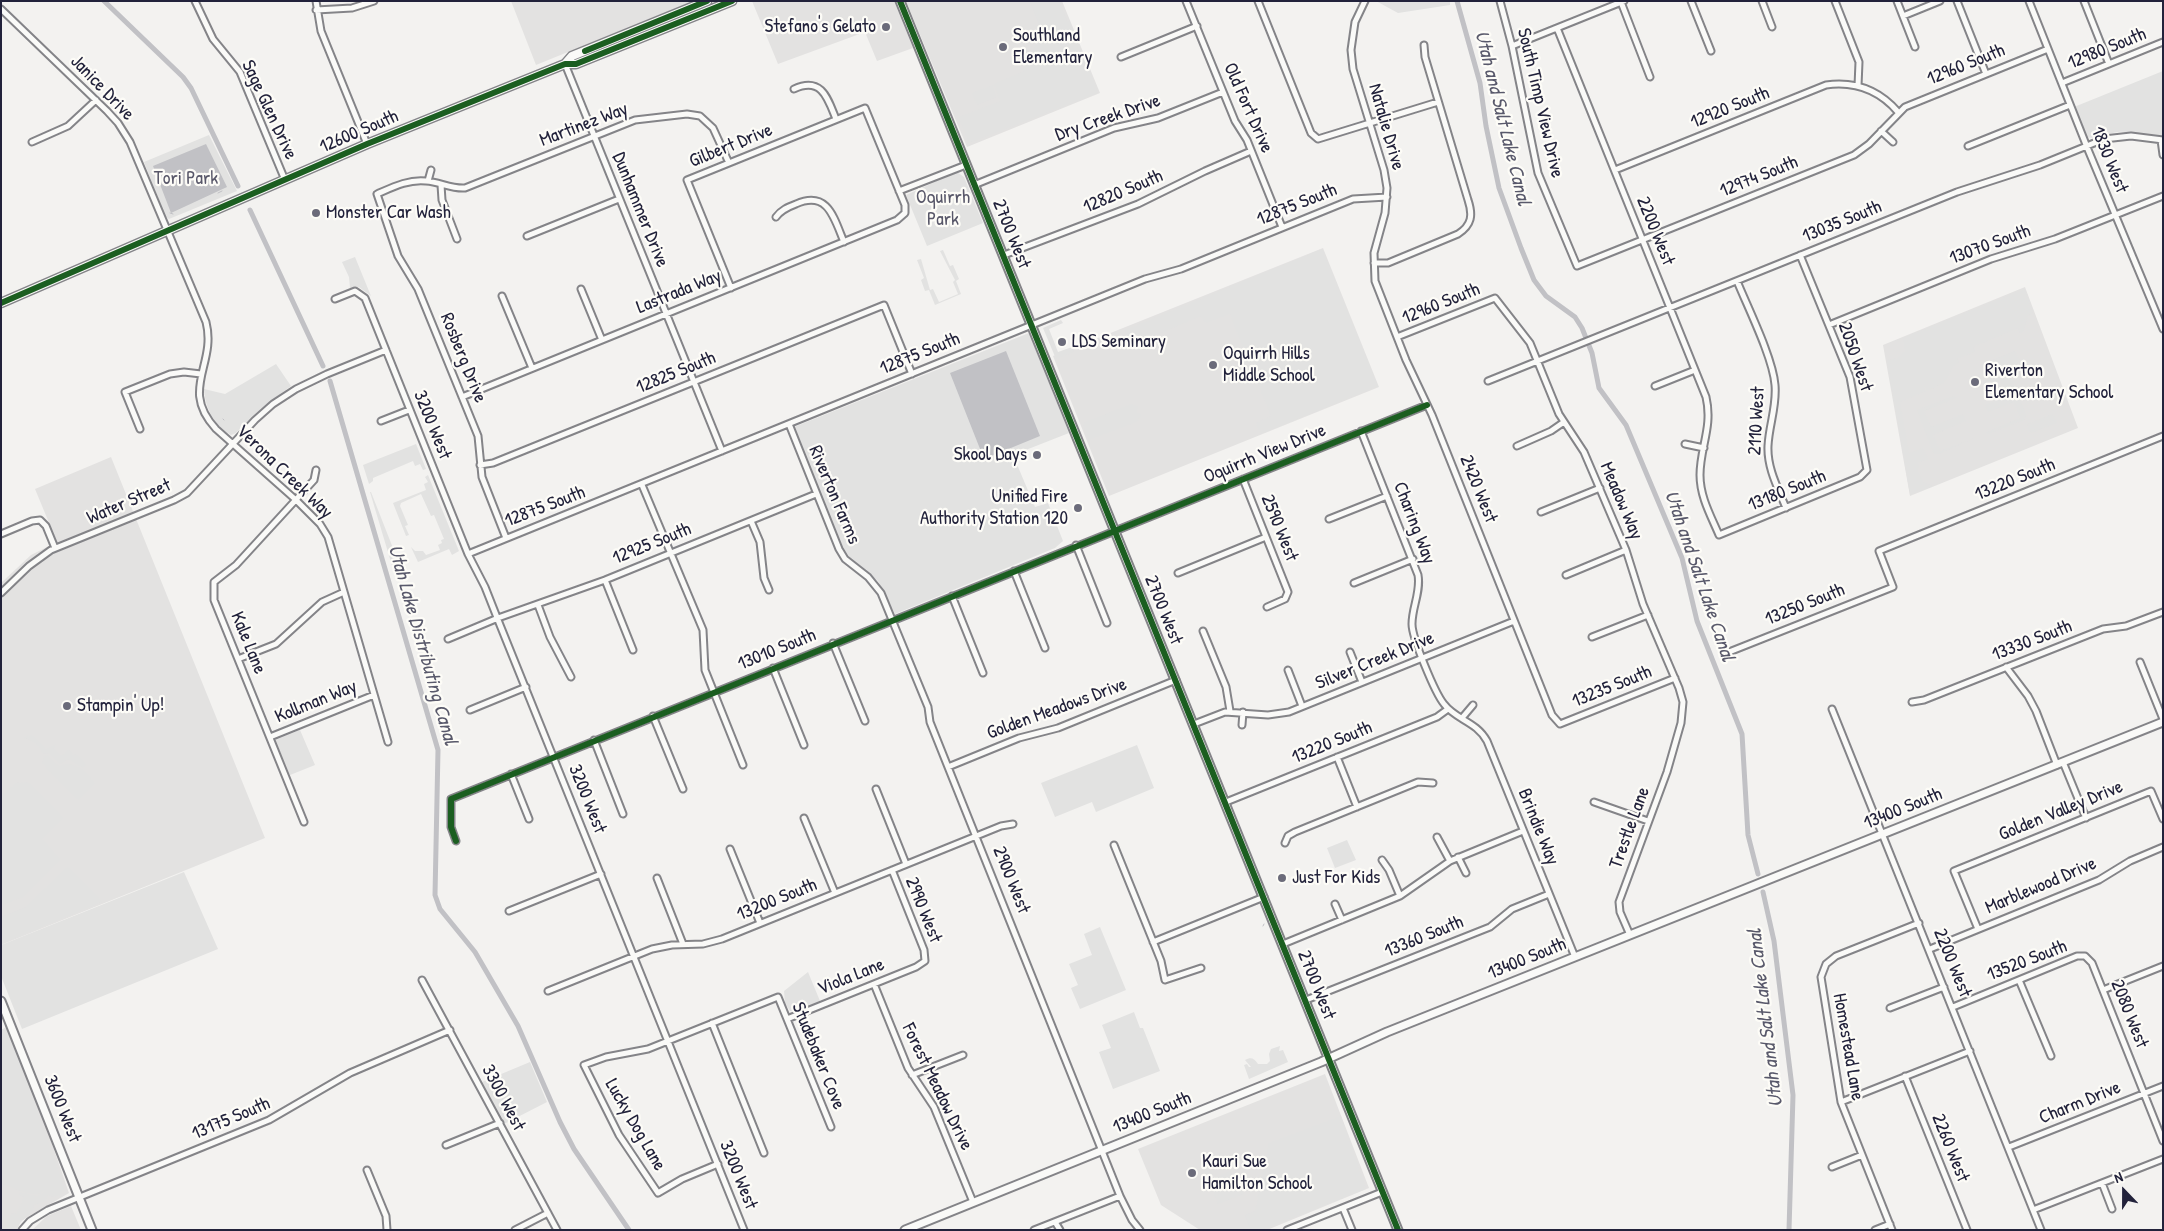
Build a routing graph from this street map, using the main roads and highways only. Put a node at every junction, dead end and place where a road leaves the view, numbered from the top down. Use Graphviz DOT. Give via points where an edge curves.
graph roads {
  1 [pos="708,1"];
  2 [pos="720,1"];
  3 [pos="732,1"];
  4 [pos="900,1"];
  5 [pos="695,16"];
  6 [pos="565,64"];
  7 [pos="1,303"];
  8 [pos="2163,721"];
  9 [pos="1,1001"];
  10 [pos="1329,1058"];
  11 [pos="92,1230"];
  12 [pos="905,1230"];
  13 [pos="1398,1230"];
  1 -- 6 [label="main road, 12600 South" via="572,56"];
  2 -- 5 [label="main road" via="698,10"];
  3 -- 5 [label="main road, 12600 South"];
  4 -- 10 [label="main road, 2700 West"];
  5 -- 6 [label="main road, 12600 South" via="576,64"];
  6 -- 7 [label="main road, 12600 South" via="367,144"];
  8 -- 10 [label="main road, 13400 South"];
  9 -- 11 [label="main road, 3600 West"];
  10 -- 12 [label="main road, 13400 South"];
  10 -- 13 [label="main road, 2700 West"];
}
